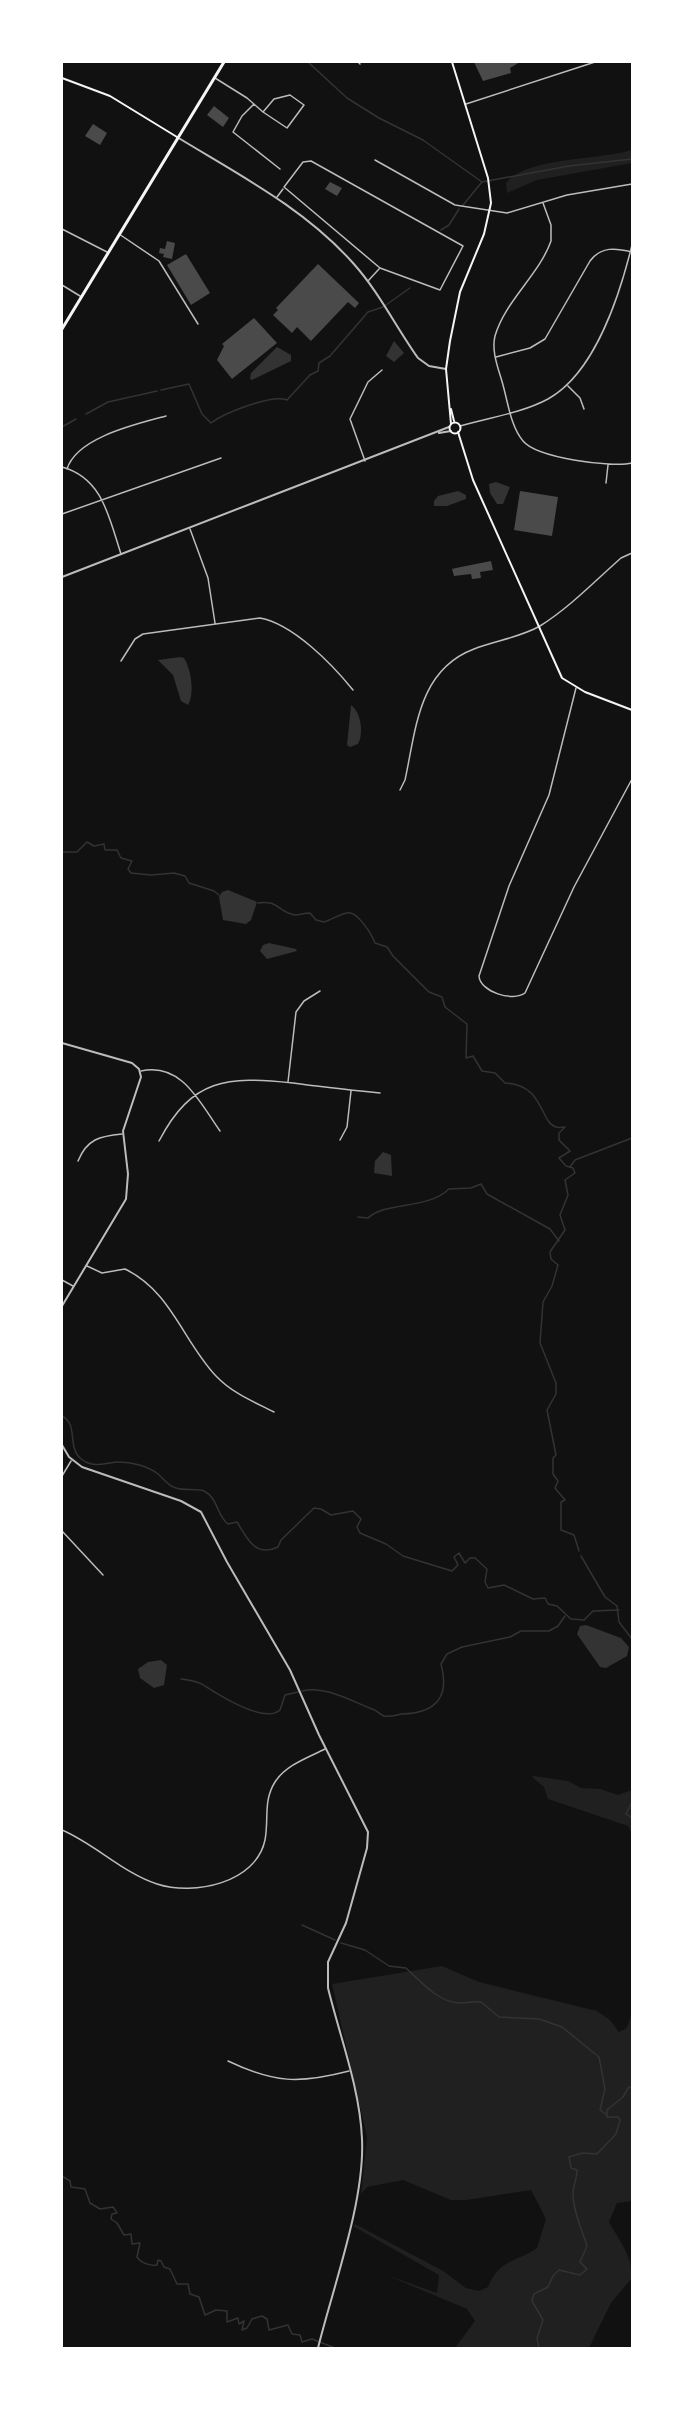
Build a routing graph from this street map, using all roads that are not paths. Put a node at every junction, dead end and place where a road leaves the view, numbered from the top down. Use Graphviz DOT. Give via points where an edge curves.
graph roads {
  1 [pos="224,62"];
  2 [pos="452,62"];
  3 [pos="595,62"];
  4 [pos="214,77"];
  5 [pos="62,78"];
  6 [pos="255,104"];
  7 [pos="466,104"];
  8 [pos="263,112"];
  9 [pos="177,137"];
  10 [pos="375,160"];
  11 [pos="280,169"];
  12 [pos="633,184"];
  13 [pos="284,188"];
  14 [pos="276,197"];
  15 [pos="543,203"];
  16 [pos="490,211"];
  17 [pos="62,229"];
  18 [pos="119,233"];
  19 [pos="633,245"];
  20 [pos="107,252"];
  21 [pos="632,252"];
  22 [pos="380,268"];
  23 [pos="368,281"];
  24 [pos="62,285"];
  25 [pos="81,297"];
  26 [pos="198,324"];
  27 [pos="62,329"];
  28 [pos="496,357"];
  29 [pos="446,369"];
  30 [pos="382,370"];
  31 [pos="567,385"];
  32 [pos="450,407"];
  33 [pos="584,409"];
  34 [pos="511,412"];
  35 [pos="166,416"];
  36 [pos="455,422"];
  37 [pos="450,426"];
  38 [pos="460,426"];
  39 [pos="452,432"];
  40 [pos="458,432"];
  41 [pos="436,434"];
  42 [pos="460,443"];
  43 [pos="221,458"];
  44 [pos="365,461"];
  45 [pos="633,463"];
  46 [pos="608,464"];
  47 [pos="62,467"];
  48 [pos="67,469"];
  49 [pos="606,483"];
  50 [pos="102,500"];
  51 [pos="62,514"];
  52 [pos="190,529"];
  53 [pos="633,553"];
  54 [pos="122,555"];
  55 [pos="62,577"];
  56 [pos="215,622"];
  57 [pos="538,627"];
  58 [pos="121,661"];
  59 [pos="576,688"];
  60 [pos="353,690"];
  61 [pos="633,710"];
  62 [pos="633,779"];
  63 [pos="400,790"];
  64 [pos="320,991"];
  65 [pos="62,1043"];
  66 [pos="140,1071"];
  67 [pos="288,1083"];
  68 [pos="351,1090"];
  69 [pos="380,1093"];
  70 [pos="194,1095"];
  71 [pos="220,1131"];
  72 [pos="123,1134"];
  73 [pos="340,1140"];
  74 [pos="159,1141"];
  75 [pos="78,1161"];
  76 [pos="86,1266"];
  77 [pos="62,1280"];
  78 [pos="74,1286"];
  79 [pos="62,1306"];
  80 [pos="274,1412"];
  81 [pos="62,1446"];
  82 [pos="71,1460"];
  83 [pos="62,1476"];
  84 [pos="62,1531"];
  85 [pos="103,1575"];
  86 [pos="326,1749"];
  87 [pos="62,1830"];
  88 [pos="228,2061"];
  89 [pos="349,2071"];
  90 [pos="319,2345"];
  1 -- 4 [label="main road"];
  2 -- 7 [label="main road"];
  3 -- 7 [label="street"];
  4 -- 6 [label="street"];
  4 -- 9 [label="main road"];
  5 -- 9 [label="main road" via="110,96"];
  6 -- 8 [label="street"];
  6 -- 11 [label="street" via="233,132"];
  7 -- 16 [label="main road" via="489,178"];
  8 -- 8 [label="street" via="279,96 290,95 304,105 287,128"];
  9 -- 14 [label="street"];
  9 -- 18 [label="main road"];
  10 -- 16 [label="street" via="455,205"];
  12 -- 15 [label="street"];
  13 -- 14 [label="street"];
  13 -- 22 [label="street"];
  13 -- 22 [label="street" via="303,162 311,161 462,246 440,290"];
  14 -- 23 [label="street" via="322,232"];
  15 -- 16 [label="street" via="514,212"];
  15 -- 28 [label="street" via="551,225 551,242 500,325 494,341"];
  16 -- 29 [label="main road" via="460,292"];
  17 -- 20 [label="street"];
  18 -- 20 [label="main road"];
  18 -- 26 [label="street" via="159,261"];
  19 -- 21 [label="street"];
  20 -- 25 [label="main road"];
  21 -- 28 [label="street" via="612,249 597,254 545,339 530,348"];
  21 -- 31 [label="street" via="609,319"];
  22 -- 23 [label="street"];
  23 -- 29 [label="street" via="418,358 429,366"];
  24 -- 25 [label="street"];
  25 -- 27 [label="main road"];
  28 -- 34 [label="street"];
  29 -- 32 [label="main road"];
  30 -- 44 [label="street" via="368,382 350,419"];
  31 -- 33 [label="street" via="580,398"];
  31 -- 34 [label="street" via="538,404"];
  32 -- 36 [label="main road"];
  32 -- 37 [label="main road"];
  34 -- 38 [label="street"];
  34 -- 46 [label="street" via="518,435 534,450"];
  35 -- 48 [label="street" via="107,435 75,453"];
  36 -- 37 [label="main road"];
  36 -- 38 [label="main road"];
  37 -- 39 [label="main road"];
  37 -- 41 [label="street"];
  38 -- 40 [label="main road"];
  39 -- 40 [label="main road"];
  39 -- 41 [label="street"];
  39 -- 42 [label="main road"];
  40 -- 42 [label="main road"];
  41 -- 44 [label="street"];
  42 -- 57 [label="main road"];
  43 -- 50 [label="street"];
  44 -- 52 [label="street"];
  45 -- 46 [label="street"];
  46 -- 49 [label="street"];
  47 -- 48 [label="street"];
  48 -- 50 [label="street" via="89,480"];
  50 -- 51 [label="street"];
  50 -- 54 [label="street"];
  52 -- 54 [label="street"];
  52 -- 56 [label="street" via="208,578"];
  53 -- 57 [label="street" via="621,558"];
  54 -- 55 [label="street"];
  56 -- 58 [label="street" via="143,633"];
  56 -- 60 [label="street" via="260,618 283,624"];
  57 -- 59 [label="main road" via="562,678"];
  57 -- 63 [label="street" via="469,651 441,670 423,699"];
  59 -- 61 [label="main road"];
  59 -- 62 [label="street" via="549,795 508,886 479,976 482,986 515,997 525,993 573,887"];
  64 -- 67 [label="street" via="304,1001 296,1012"];
  65 -- 66 [label="street" via="132,1063"];
  66 -- 70 [label="street" via="171,1073"];
  66 -- 72 [label="street"];
  67 -- 68 [label="street"];
  67 -- 70 [label="street" via="230,1080"];
  68 -- 69 [label="street"];
  68 -- 73 [label="street" via="347,1127"];
  70 -- 71 [label="street"];
  70 -- 74 [label="street" via="179,1109"];
  72 -- 75 [label="street" via="92,1140"];
  72 -- 76 [label="street" via="127,1196"];
  76 -- 78 [label="street"];
  76 -- 80 [label="street" via="102,1273 125,1269 148,1283 170,1307 210,1370 232,1390"];
  77 -- 78 [label="street"];
  78 -- 79 [label="street"];
  81 -- 82 [label="street"];
  82 -- 83 [label="street"];
  82 -- 86 [label="street" via="201,1512 290,1670"];
  84 -- 85 [label="street"];
  86 -- 87 [label="street" via="290,1767 278,1778 268,1798 260,1854 246,1870 225,1880 187,1889 157,1884"];
  86 -- 89 [label="street" via="369,1839 346,1923 327,1970"];
  88 -- 89 [label="street" via="285,2080 312,2080"];
  89 -- 90 [label="street" via="362,2130 361,2176"];
}
